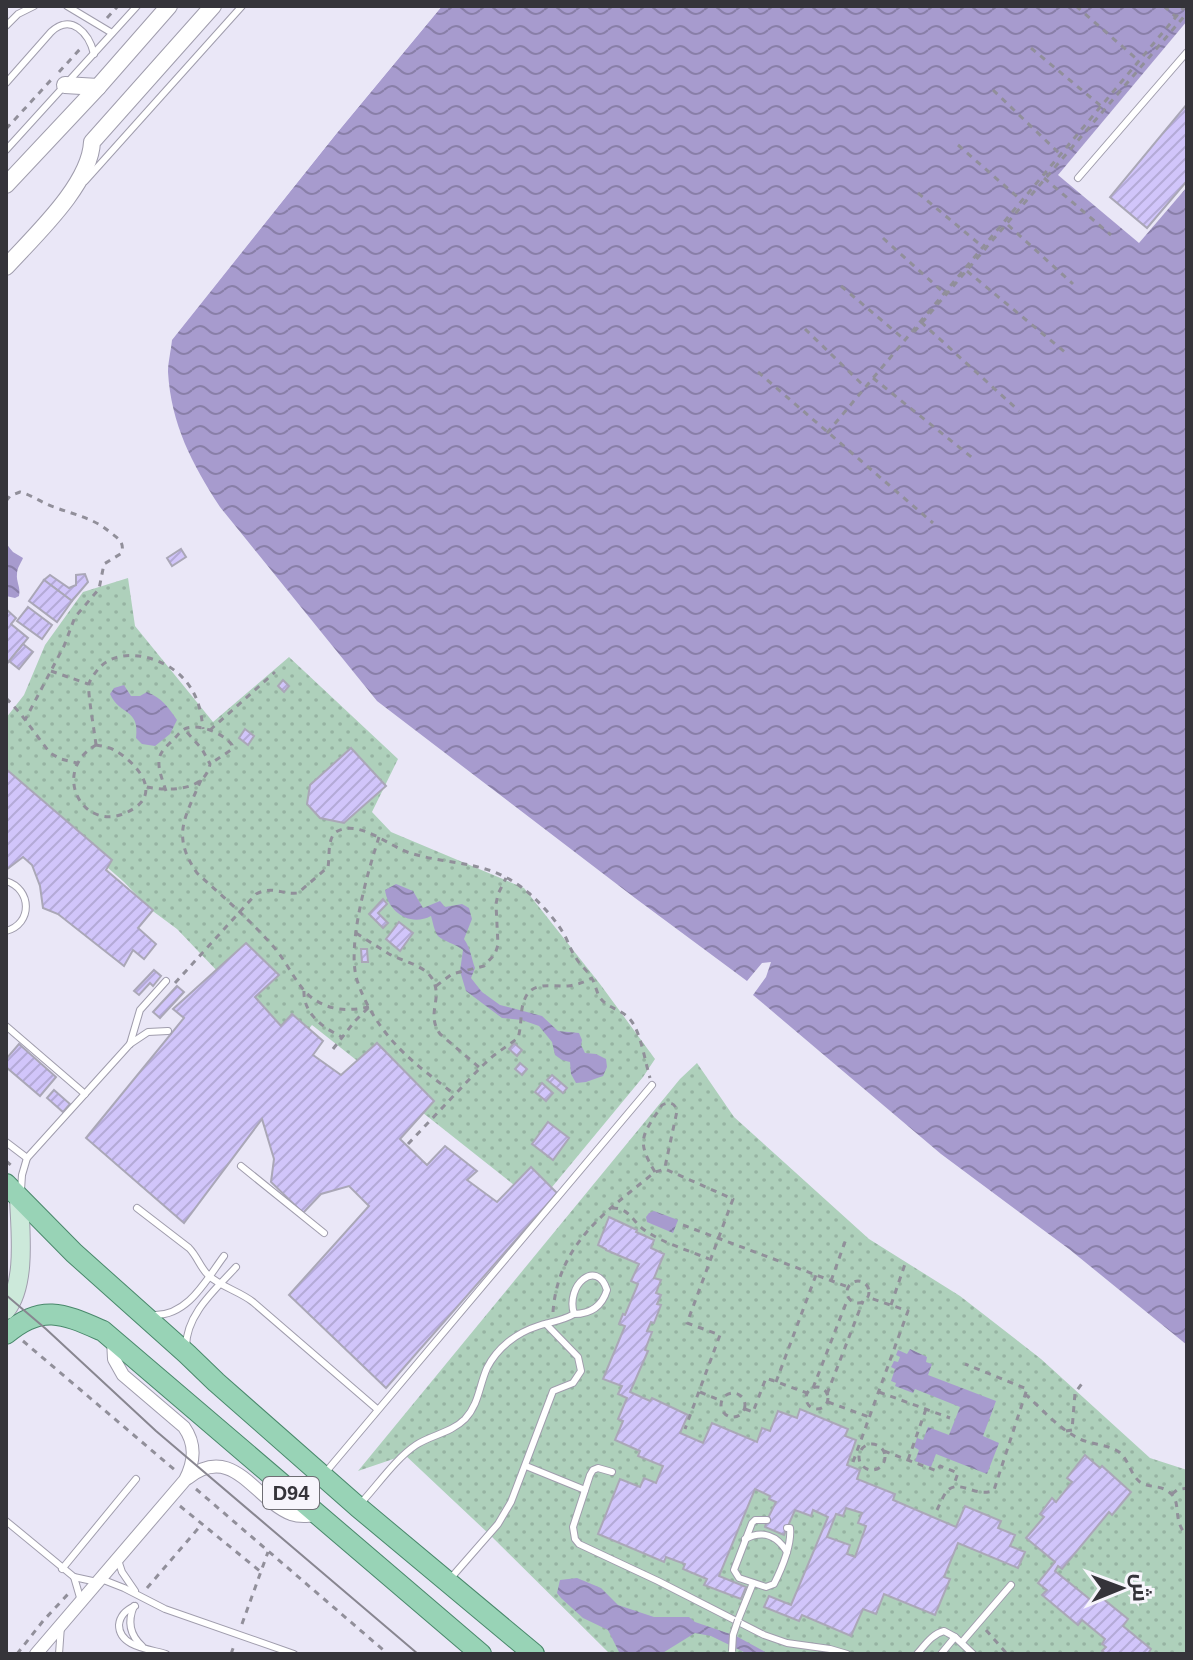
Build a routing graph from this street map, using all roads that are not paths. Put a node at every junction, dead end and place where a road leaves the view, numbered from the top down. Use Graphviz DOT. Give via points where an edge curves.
graph roads {
  1 [pos="34,6"];
  2 [pos="67,6"];
  3 [pos="137,6"];
  4 [pos="169,6"];
  5 [pos="213,6"];
  6 [pos="242,6"];
  7 [pos="6,26"];
  8 [pos="112,33"];
  9 [pos="1187,52"];
  10 [pos="94,54"];
  11 [pos="6,83"];
  12 [pos="65,85"];
  13 [pos="98,87"];
  14 [pos="6,150"];
  15 [pos="1078,178"];
  16 [pos="6,185"];
  17 [pos="63,204"];
  18 [pos="6,267"];
  19 [pos="6,881"];
  20 [pos="6,931"];
  21 [pos="166,981"];
  22 [pos="6,1026"];
  23 [pos="168,1031"];
  24 [pos="130,1044"];
  25 [pos="652,1085"];
  26 [pos="85,1094"];
  27 [pos="6,1142"];
  28 [pos="27,1158"];
  29 [pos="241,1166"];
  30 [pos="17,1195"];
  31 [pos="137,1208"];
  32 [pos="324,1233"];
  33 [pos="224,1256"];
  34 [pos="236,1267"];
  35 [pos="209,1276"];
  36 [pos="220,1284"];
  37 [pos="6,1310"];
  38 [pos="141,1313"];
  39 [pos="574,1314"];
  40 [pos="550,1323"];
  41 [pos="12,1335"];
  42 [pos="108,1336"];
  43 [pos="187,1354"];
  44 [pos="377,1409"];
  45 [pos="526,1466"];
  46 [pos="612,1472"];
  47 [pos="322,1475"];
  48 [pos="136,1479"];
  49 [pos="185,1480"];
  50 [pos="585,1490"];
  51 [pos="358,1507"];
  52 [pos="317,1515"];
  53 [pos="767,1520"];
  54 [pos="6,1521"];
  55 [pos="787,1528"];
  56 [pos="745,1539"];
  57 [pos="787,1552"];
  58 [pos="118,1560"];
  59 [pos="62,1569"];
  60 [pos="74,1577"];
  61 [pos="99,1580"];
  62 [pos="448,1582"];
  63 [pos="753,1583"];
  64 [pos="1011,1585"];
  65 [pos="140,1597"];
  66 [pos="81,1601"];
  67 [pos="61,1624"];
  68 [pos="961,1642"];
  69 [pos="732,1653"];
  70 [pos="36,1654"];
  71 [pos="59,1654"];
  72 [pos="166,1654"];
  73 [pos="294,1654"];
  74 [pos="481,1654"];
  75 [pos="534,1654"];
  76 [pos="847,1654"];
  77 [pos="917,1654"];
  78 [pos="941,1654"];
  79 [pos="960,1654"];
  80 [pos="973,1654"];
  1 -- 7 [label="lane"];
  2 -- 8 [label="lane"];
  3 -- 8 [label="lane"];
  4 -- 13 [label="street"];
  5 -- 17 [label="street" via="92,142 87,164"];
  6 -- 17 [label="lane"];
  8 -- 10 [label="lane"];
  9 -- 15 [label="lane"];
  10 -- 11 [label="lane" via="84,33 69,24 59,25"];
  10 -- 12 [label="lane"];
  12 -- 13 [label="street"];
  12 -- 14 [label="lane"];
  13 -- 16 [label="street"];
  17 -- 18 [label="street"];
  19 -- 20 [label="lane" via="14,883 27,901 21,923"];
  21 -- 24 [label="lane" via="140,1010"];
  22 -- 26 [label="lane"];
  23 -- 24 [label="lane" via="148,1032"];
  24 -- 26 [label="lane"];
  25 -- 44 [label="lane"];
  26 -- 28 [label="lane"];
  27 -- 28 [label="lane"];
  28 -- 30 [label="lane"];
  29 -- 32 [label="lane"];
  30 -- 37 [label="main road" via="18,1280"];
  30 -- 38 [label="main road, D94"];
  31 -- 35 [label="lane" via="189,1248"];
  33 -- 35 [label="lane"];
  34 -- 36 [label="lane"];
  35 -- 36 [label="lane"];
  35 -- 38 [label="lane" via="181,1309"];
  36 -- 43 [label="lane" via="192,1319"];
  36 -- 44 [label="lane" via="253,1302"];
  38 -- 43 [label="main road, D94"];
  39 -- 39 [label="lane" via="589,1313 601,1303 607,1290 599,1277 578,1284 571,1298"];
  39 -- 40 [label="lane"];
  40 -- 45 [label="lane" via="578,1357 581,1371 573,1383 553,1391"];
  40 -- 51 [label="lane" via="507,1342 486,1370 478,1400 462,1421 415,1446"];
  41 -- 42 [label="main road" via="30,1317 55,1314"];
  42 -- 49 [label="street" via="123,1375 189,1434 193,1462"];
  42 -- 52 [label="main road, D94"];
  43 -- 47 [label="main road, D94"];
  44 -- 47 [label="lane"];
  45 -- 50 [label="lane"];
  45 -- 62 [label="lane" via="505,1513"];
  46 -- 50 [label="lane" via="593,1470"];
  47 -- 51 [label="main road, D94"];
  48 -- 59 [label="lane"];
  49 -- 52 [label="street" via="201,1469 221,1466 240,1474 292,1514"];
  49 -- 58 [label="street"];
  50 -- 76 [label="lane" via="573,1527 579,1544 764,1635"];
  51 -- 62 [label="main road, D94"];
  52 -- 74 [label="main road, D94"];
  53 -- 56 [label="lane" via="755,1520"];
  54 -- 59 [label="lane"];
  55 -- 57 [label="lane"];
  56 -- 57 [label="lane" via="766,1534"];
  56 -- 63 [label="lane" via="734,1570"];
  57 -- 63 [label="lane" via="774,1584"];
  58 -- 61 [label="street"];
  58 -- 65 [label="lane"];
  59 -- 60 [label="lane"];
  60 -- 61 [label="lane"];
  60 -- 66 [label="lane"];
  61 -- 65 [label="lane"];
  61 -- 66 [label="street"];
  62 -- 75 [label="main road, D94"];
  63 -- 69 [label="lane, bridge" via="733,1635"];
  64 -- 68 [label="lane"];
  65 -- 72 [label="lane" via="122,1615 122,1637"];
  65 -- 73 [label="lane"];
  66 -- 67 [label="street"];
  67 -- 70 [label="street"];
  67 -- 71 [label="lane"];
  68 -- 77 [label="lane" via="938,1632"];
  68 -- 78 [label="lane"];
  68 -- 79 [label="lane"];
  68 -- 80 [label="lane"];
}
